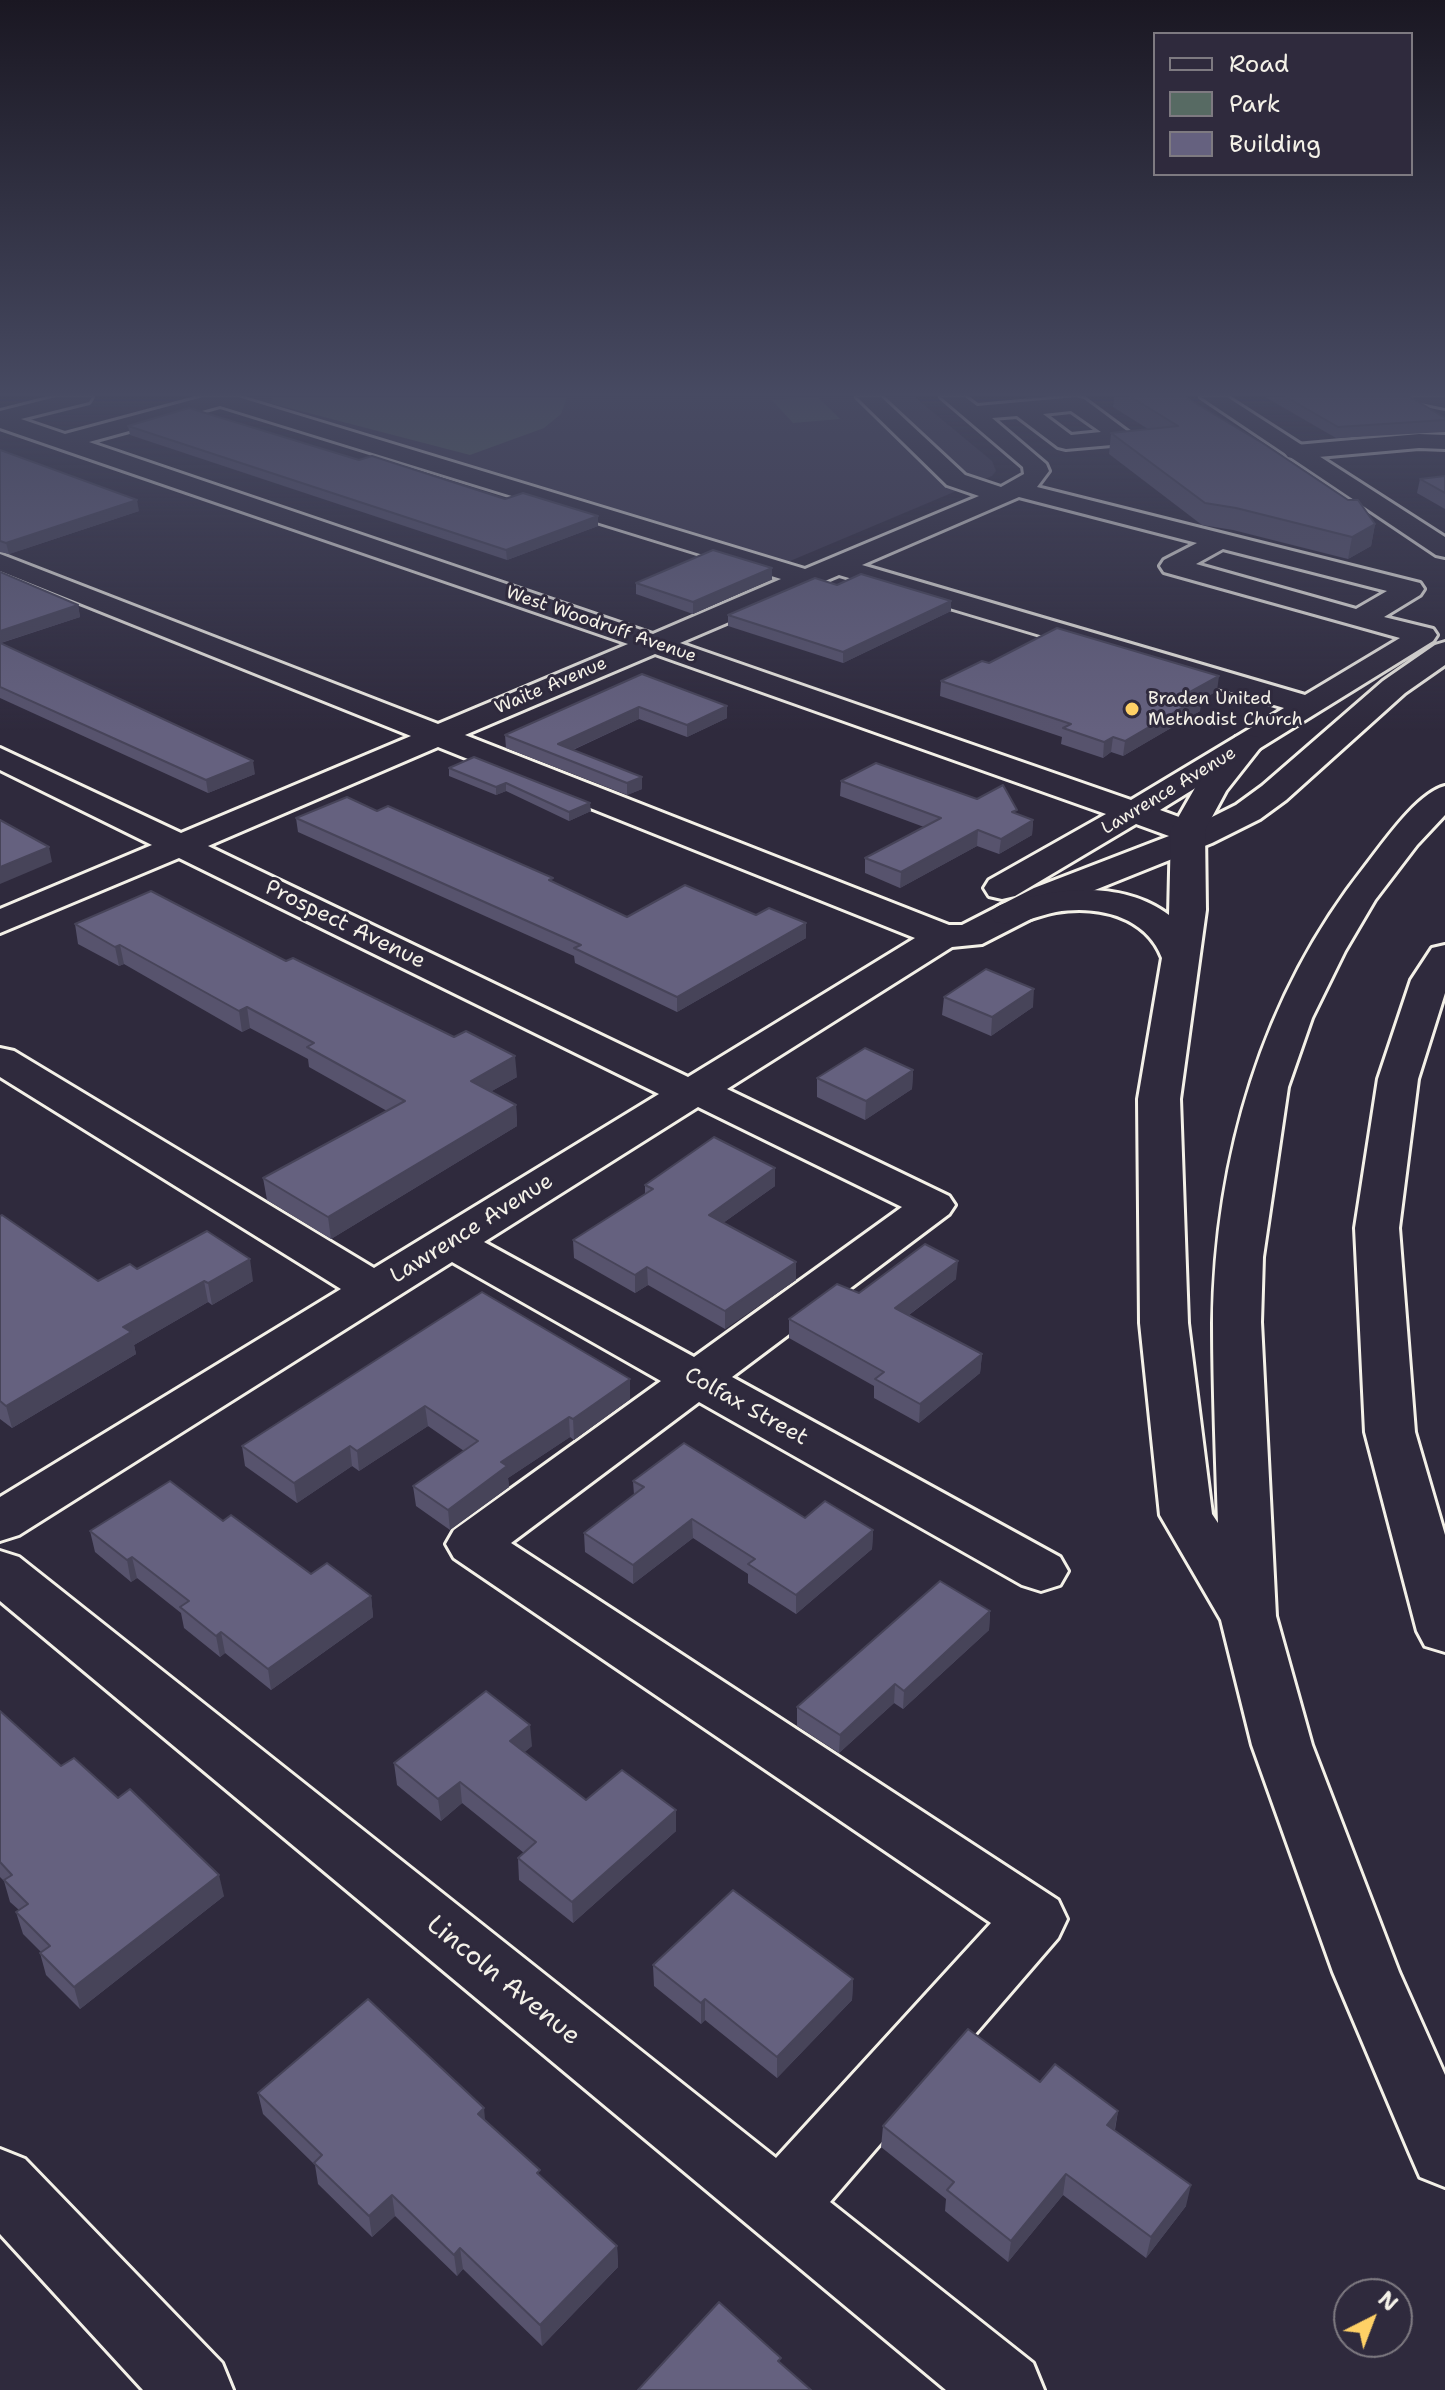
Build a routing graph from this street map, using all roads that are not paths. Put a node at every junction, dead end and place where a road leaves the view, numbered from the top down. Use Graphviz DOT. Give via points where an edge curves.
graph roads {
  1 [pos="259,509"];
  2 [pos="581,509"];
  3 [pos="970,509"];
  4 [pos="1084,509"];
  5 [pos="1380,509"];
  6 [pos="1223,539"];
  7 [pos="1441,550"];
  8 [pos="0,562"];
  9 [pos="835,565"];
  10 [pos="805,578"];
  11 [pos="1360,619"];
  12 [pos="1438,636"];
  13 [pos="652,643"];
  14 [pos="1309,706"];
  15 [pos="435,735"];
  16 [pos="1247,744"];
  17 [pos="0,758"];
  18 [pos="1445,796"];
  19 [pos="1134,813"];
  20 [pos="1192,836"];
  21 [pos="181,844"];
  22 [pos="1008,914"];
  23 [pos="0,922"];
  24 [pos="944,936"];
  25 [pos="1445,956"];
  26 [pos="1181,959"];
  27 [pos="0,1060"];
  28 [pos="692,1092"];
  29 [pos="450,1242"];
  30 [pos="375,1289"];
  31 [pos="696,1379"];
  32 [pos="0,1522"];
  33 [pos="0,1571"];
  34 [pos="1041,1571"];
  35 [pos="1248,1616"];
  36 [pos="1445,1631"];
  37 [pos="1445,2154"];
  38 [pos="0,2183"];
  39 [pos="780,2206"];
  40 [pos="195,2390"];
  41 [pos="1006,2390"];
  1 -- 13 [label="main road, West Woodruff Avenue"];
  2 -- 10 [label="main road"];
  3 -- 9 [label="main road, Waite Avenue"];
  4 -- 6 [label="main road"];
  5 -- 7 [label="main road"];
  6 -- 11 [label="main road" via="1173,566"];
  6 -- 11 [label="main road" via="1410,589"];
  8 -- 15 [label="main road"];
  9 -- 10 [label="main road, Waite Avenue"];
  9 -- 14 [label="main road"];
  10 -- 13 [label="main road, Waite Avenue"];
  11 -- 12 [label="main road"];
  12 -- 14 [label="main road, Lawrence Avenue"];
  12 -- 20 [label="main road, Lawrence Avenue" via="1378,701 1263,802"];
  13 -- 15 [label="main road, Waite Avenue"];
  13 -- 19 [label="main road, West Woodruff Avenue"];
  14 -- 16 [label="main road, Lawrence Avenue"];
  15 -- 21 [label="main road, Waite Avenue"];
  15 -- 24 [label="main road"];
  16 -- 19 [label="main road, Lawrence Avenue"];
  16 -- 20 [label="main road" via="1211,788"];
  17 -- 21 [label="main road, Prospect Avenue"];
  18 -- 35 [label="main road" via="1359,897 1292,1018 1267,1087 1240,1257 1237,1322"];
  19 -- 20 [label="main road, West Woodruff Avenue"];
  19 -- 24 [label="main road, Lawrence Avenue" via="941,923"];
  20 -- 22 [label="main road, Lawrence Avenue"];
  20 -- 26 [label="main road"];
  21 -- 23 [label="main road, Waite Avenue"];
  21 -- 28 [label="main road, Prospect Avenue"];
  22 -- 24 [label="main road, Lawrence Avenue" via="969,936"];
  22 -- 26 [label="main road" via="1069,900 1118,906 1164,926 1177,942"];
  24 -- 28 [label="main road, Lawrence Avenue"];
  25 -- 36 [label="main road" via="1430,980 1398,1079 1377,1228 1390,1432"];
  26 -- 35 [label="main road" via="1159,1099 1164,1323 1186,1515"];
  27 -- 30 [label="main road"];
  28 -- 29 [label="main road, Lawrence Avenue"];
  28 -- 31 [label="main road, Prospect Avenue" via="933,1205"];
  29 -- 30 [label="main road, Lawrence Avenue"];
  29 -- 31 [label="main road, Colfax Street"];
  30 -- 32 [label="main road, Lawrence Avenue"];
  31 -- 34 [label="main road, Colfax Street"];
  31 -- 39 [label="main road" via="473,1544 1035,1919"];
  33 -- 39 [label="main road, Lincoln Avenue"];
  35 -- 37 [label="main road" via="1287,1759 1366,1972"];
  38 -- 40 [label="main road"];
  39 -- 41 [label="main road, Lincoln Avenue"];
}
